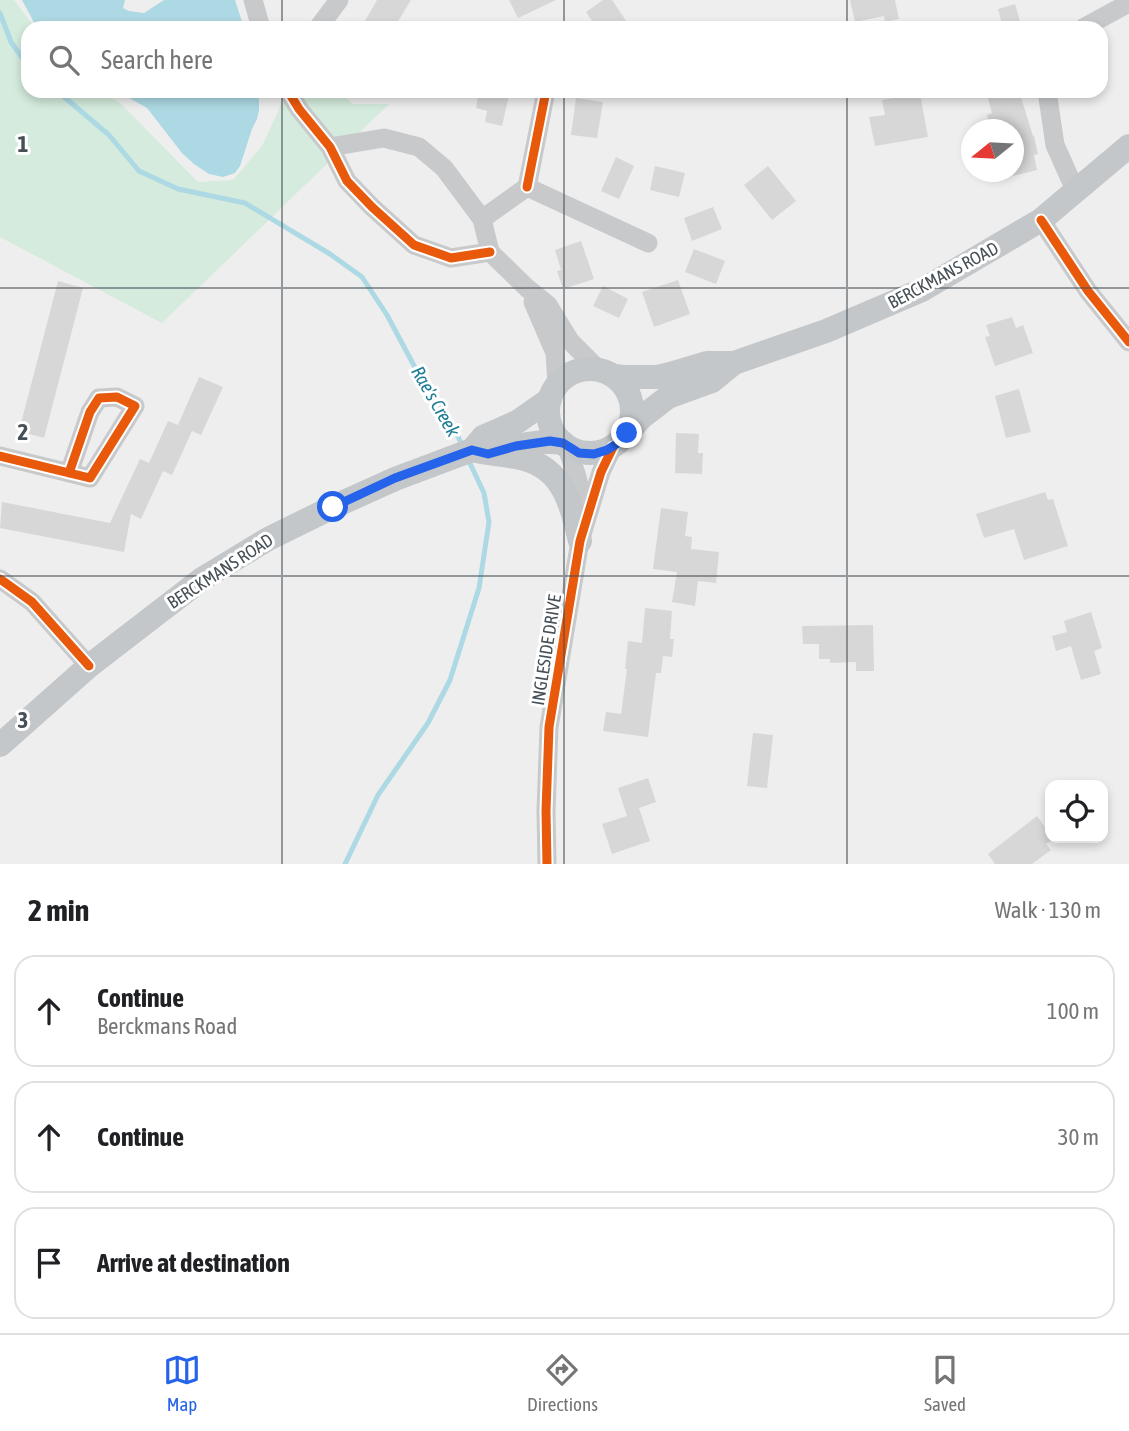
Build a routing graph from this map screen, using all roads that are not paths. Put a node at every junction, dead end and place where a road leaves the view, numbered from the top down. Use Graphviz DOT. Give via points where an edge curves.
graph roads {
  1 [pos="253,0"];
  2 [pos="339,0"];
  3 [pos="1129,3"];
  4 [pos="259,21"];
  5 [pos="323,21"];
  6 [pos="1096,21"];
  7 [pos="292,98"];
  8 [pos="545,98"];
  9 [pos="1048,98"];
  10 [pos="1129,146"];
  11 [pos="330,147"];
  12 [pos="527,187"];
  13 [pos="1076,192"];
  14 [pos="482,219"];
  15 [pos="1041,220"];
  16 [pos="648,243"];
  17 [pos="490,252"];
  18 [pos="527,288"];
  19 [pos="1129,342"];
  20 [pos="734,363"];
  21 [pos="606,372"];
  22 [pos="554,392"];
  23 [pos="620,440"];
  24 [pos="564,445"];
  25 [pos="480,452"];
  26 [pos="0,456"];
  27 [pos="69,473"];
  28 [pos="580,541"];
  29 [pos="0,579"];
  30 [pos="89,666"];
  31 [pos="0,745"];
  32 [pos="547,864"];
  1 -- 4 [label="street"];
  2 -- 5 [label="street"];
  3 -- 6 [label="street"];
  7 -- 11 [label="street"];
  8 -- 12 [label="street"];
  9 -- 13 [label="street" via="1055,145"];
  10 -- 13 [label="main road, BERCKMANS ROAD"];
  11 -- 14 [label="street" via="384,138 419,147 444,168"];
  11 -- 17 [label="street" via="347,181 414,245 451,257"];
  12 -- 14 [label="street"];
  12 -- 16 [label="street"];
  13 -- 15 [label="main road, BERCKMANS ROAD"];
  14 -- 17 [label="street"];
  15 -- 19 [label="street"];
  15 -- 20 [label="main road, BERCKMANS ROAD" via="922,290"];
  17 -- 18 [label="street"];
  18 -- 21 [label="street" via="548,305 570,341"];
  18 -- 22 [label="street" via="555,352"];
  20 -- 21 [label="main road, BERCKMANS ROAD" via="707,363 657,377"];
  20 -- 23 [label="main road, BERCKMANS ROAD" via="712,381 668,397"];
  21 -- 22 [label="main road" via="584,369 571,373 559,381"];
  21 -- 23 [label="main road" via="621,382 633,407 632,420"];
  22 -- 24 [label="main road" via="549,422"];
  22 -- 25 [label="main road, BERCKMANS ROAD" via="517,422 483,437"];
  23 -- 24 [label="main road" via="594,454"];
  23 -- 28 [label="street, INGLESIDE DRIVE" via="601,472"];
  24 -- 25 [label="main road, BERCKMANS ROAD" via="536,442"];
  24 -- 28 [label="street, INGLESIDE DRIVE" via="581,492"];
  25 -- 28 [label="main road" via="531,461 555,477 570,503"];
  25 -- 30 [label="main road, BERCKMANS ROAD" via="395,478 268,539 202,579"];
  26 -- 27 [label="street"];
  28 -- 32 [label="street, INGLESIDE DRIVE" via="550,727"];
  29 -- 30 [label="street" via="32,602"];
  30 -- 31 [label="main road, BERCKMANS ROAD"];
}
